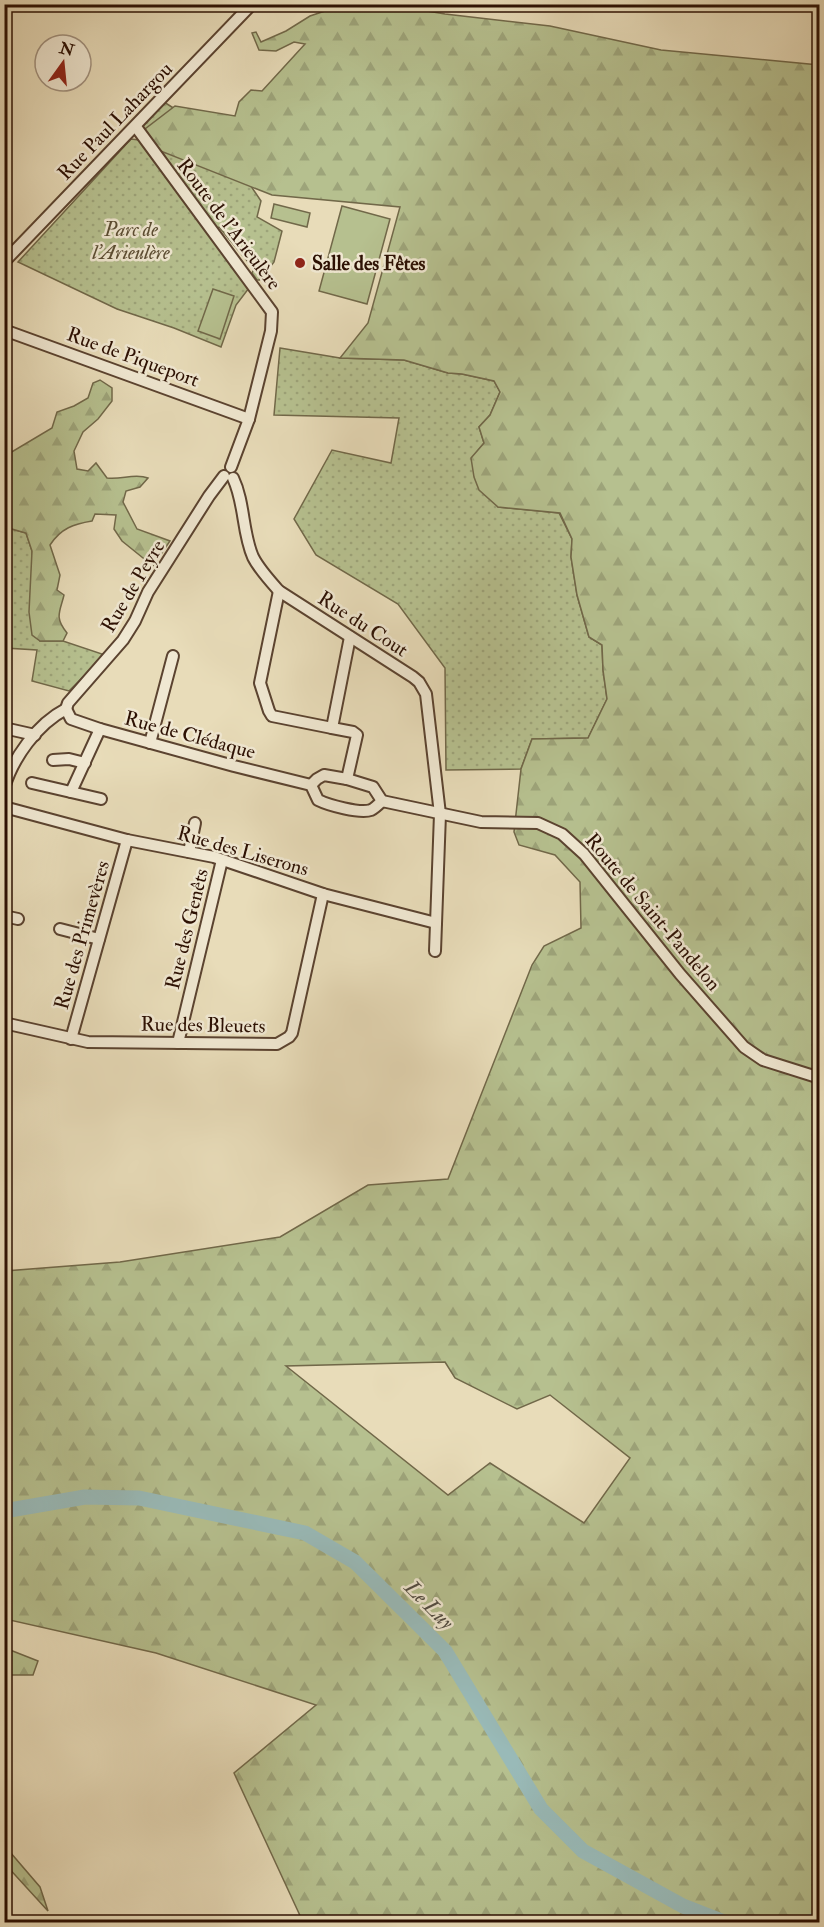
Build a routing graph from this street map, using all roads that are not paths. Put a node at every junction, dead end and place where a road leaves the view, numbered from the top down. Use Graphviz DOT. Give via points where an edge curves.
graph roads {
  1 [pos="252,4"];
  2 [pos="136,127"];
  3 [pos="4,262"];
  4 [pos="4,330"];
  5 [pos="249,419"];
  6 [pos="230,474"];
  7 [pos="279,591"];
  8 [pos="350,637"];
  9 [pos="173,656"];
  10 [pos="66,710"];
  11 [pos="4,728"];
  12 [pos="100,729"];
  13 [pos="332,729"];
  14 [pos="35,735"];
  15 [pos="150,743"];
  16 [pos="54,760"];
  17 [pos="85,763"];
  18 [pos="347,779"];
  19 [pos="5,782"];
  20 [pos="32,783"];
  21 [pos="311,785"];
  22 [pos="71,792"];
  23 [pos="101,800"];
  24 [pos="382,801"];
  25 [pos="4,807"];
  26 [pos="440,814"];
  27 [pos="195,823"];
  28 [pos="127,840"];
  29 [pos="189,852"];
  30 [pos="222,860"];
  31 [pos="323,894"];
  32 [pos="4,916"];
  33 [pos="18,919"];
  34 [pos="436,923"];
  35 [pos="60,929"];
  36 [pos="99,939"];
  37 [pos="435,951"];
  38 [pos="4,1023"];
  39 [pos="71,1039"];
  40 [pos="178,1043"];
  41 [pos="819,1078"];
  1 -- 2 [label="street, Rue Paul Lahargou"];
  2 -- 3 [label="street, Rue Paul Lahargou"];
  2 -- 5 [label="street, Route de l'Arieulère" via="272,312 271,331"];
  4 -- 5 [label="street, Rue de Piqueport"];
  5 -- 6 [label="street, Rue de Peyre"];
  6 -- 7 [label="street, Rue du Cout" via="239,490 254,557"];
  6 -- 10 [label="street, Rue de Peyre" via="209,496 148,592 123,640"];
  7 -- 8 [label="street, Rue du Cout"];
  7 -- 13 [label="street" via="260,683 268,711 272,716"];
  8 -- 13 [label="street"];
  8 -- 26 [label="street, Rue du Cout" via="424,688"];
  9 -- 15 [label="street"];
  10 -- 12 [label="street, Rue de Clédaque" via="71,719"];
  10 -- 14 [label="street, Rue de Peyre"];
  11 -- 14 [label="street"];
  12 -- 15 [label="street, Rue de Clédaque"];
  12 -- 17 [label="street"];
  13 -- 18 [label="street" via="357,735"];
  14 -- 19 [label="street, Rue de Peyre"];
  15 -- 21 [label="street, Rue de Clédaque"];
  16 -- 17 [label="street"];
  17 -- 22 [label="street"];
  18 -- 21 [label="street, Rue de Clédaque" via="324,776"];
  18 -- 24 [label="street, Rue de Clédaque" via="373,787"];
  20 -- 22 [label="street"];
  21 -- 24 [label="street, Rue de Clédaque" via="318,800 334,805 364,811 372,810"];
  22 -- 23 [label="street"];
  24 -- 26 [label="street, Rue de Clédaque"];
  25 -- 28 [label="street, Rue des Liserons"];
  26 -- 34 [label="street, Rue du Cout"];
  26 -- 41 [label="street, Route de Saint-Pandelon" via="481,822 538,823 562,834 584,854 744,1047 763,1060"];
  27 -- 29 [label="street"];
  28 -- 29 [label="street, Rue des Liserons"];
  28 -- 36 [label="street, Rue des Primevères"];
  29 -- 30 [label="street, Rue des Liserons"];
  30 -- 31 [label="street, Rue des Liserons"];
  30 -- 40 [label="street, Rue des Genêts"];
  31 -- 34 [label="street, Rue des Liserons"];
  31 -- 40 [label="street, Rue des Bleuets" via="289,1037 277,1044"];
  32 -- 33 [label="street"];
  34 -- 37 [label="street, Rue du Cout"];
  35 -- 36 [label="street"];
  36 -- 39 [label="street, Rue des Primevères"];
  38 -- 39 [label="street, Rue des Bleuets"];
  39 -- 40 [label="street, Rue des Bleuets"];
}
